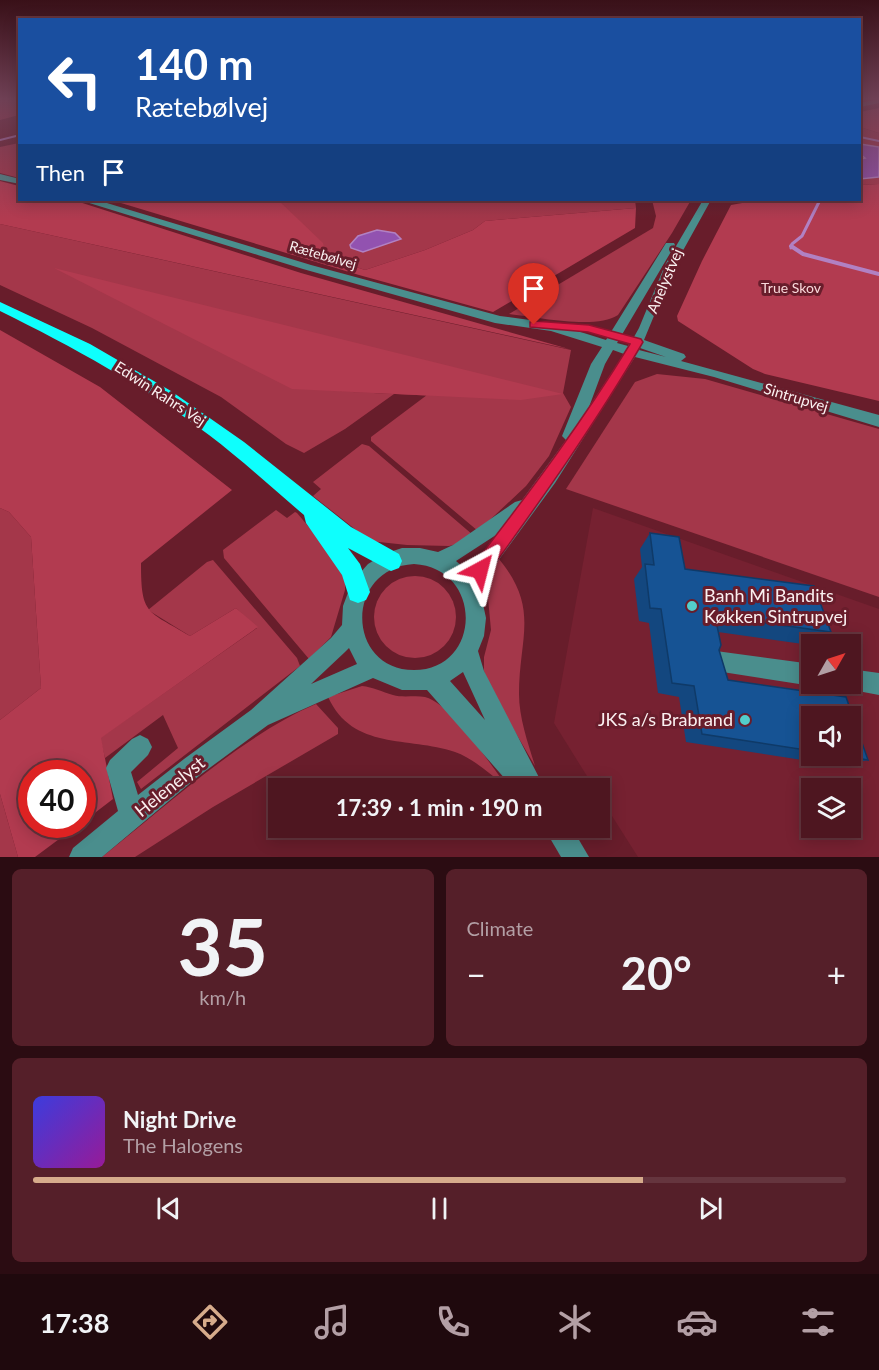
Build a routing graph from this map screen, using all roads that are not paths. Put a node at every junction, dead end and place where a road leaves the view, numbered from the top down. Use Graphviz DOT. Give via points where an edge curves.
graph roads {
  1 [pos="0,177"];
  2 [pos="18,182"];
  3 [pos="91,201"];
  4 [pos="695,201"];
  5 [pos="706,201"];
  6 [pos="0,306"];
  7 [pos="612,340"];
  8 [pos="634,346"];
  9 [pos="879,420"];
  10 [pos="564,453"];
  11 [pos="533,498"];
  12 [pos="305,505"];
  13 [pos="438,560"];
  14 [pos="391,561"];
  15 [pos="470,589"];
  16 [pos="358,592"];
  17 [pos="352,629"];
  18 [pos="467,650"];
  19 [pos="716,661"];
  20 [pos="374,668"];
  21 [pos="801,673"];
  22 [pos="430,678"];
  23 [pos="861,682"];
  24 [pos="879,684"];
  25 [pos="259,718"];
  26 [pos="140,747"];
  27 [pos="522,778"];
  28 [pos="526,778"];
  29 [pos="132,816"];
  30 [pos="564,838"];
  31 [pos="82,857"];
  32 [pos="576,857"];
  1 -- 2 [label="street"];
  3 -- 7 [label="street, Rætebølvej" via="490,318"];
  4 -- 7 [label="street, Anelystvej"];
  5 -- 8 [label="street, Anelystvej" via="670,264"];
  6 -- 12 [label="highway, Edwin Rahrs Vej" via="82,346 168,398 260,465"];
  7 -- 8 [label="street, Sintrupvej"];
  7 -- 10 [label="street, Anelystvej" via="589,383"];
  8 -- 9 [label="street, Sintrupvej"];
  8 -- 10 [label="street, Anelystvej" via="603,399"];
  10 -- 11 [label="street, Anelystvej"];
  11 -- 13 [label="street, Anelystvej" via="459,551"];
  11 -- 15 [label="street, Anelystvej"];
  12 -- 14 [label="highway"];
  12 -- 16 [label="highway" via="352,572"];
  13 -- 14 [label="street" via="415,556"];
  13 -- 15 [label="street" via="457,571"];
  14 -- 16 [label="street" via="372,574"];
  15 -- 18 [label="street" via="476,619"];
  16 -- 17 [label="street" via="352,610"];
  17 -- 20 [label="street" via="359,650"];
  17 -- 25 [label="street, Helenelyst"];
  18 -- 22 [label="street" via="444,672"];
  18 -- 28 [label="street" via="474,675"];
  19 -- 21 [label="street"];
  20 -- 22 [label="street" via="394,678"];
  20 -- 25 [label="street, Helenelyst"];
  22 -- 27 [label="street"];
  23 -- 24 [label="street"];
  25 -- 29 [label="street, Helenelyst"];
  26 -- 29 [label="street" via="118,768"];
  29 -- 31 [label="street, Helenelyst"];
  30 -- 32 [label="street"];
}
